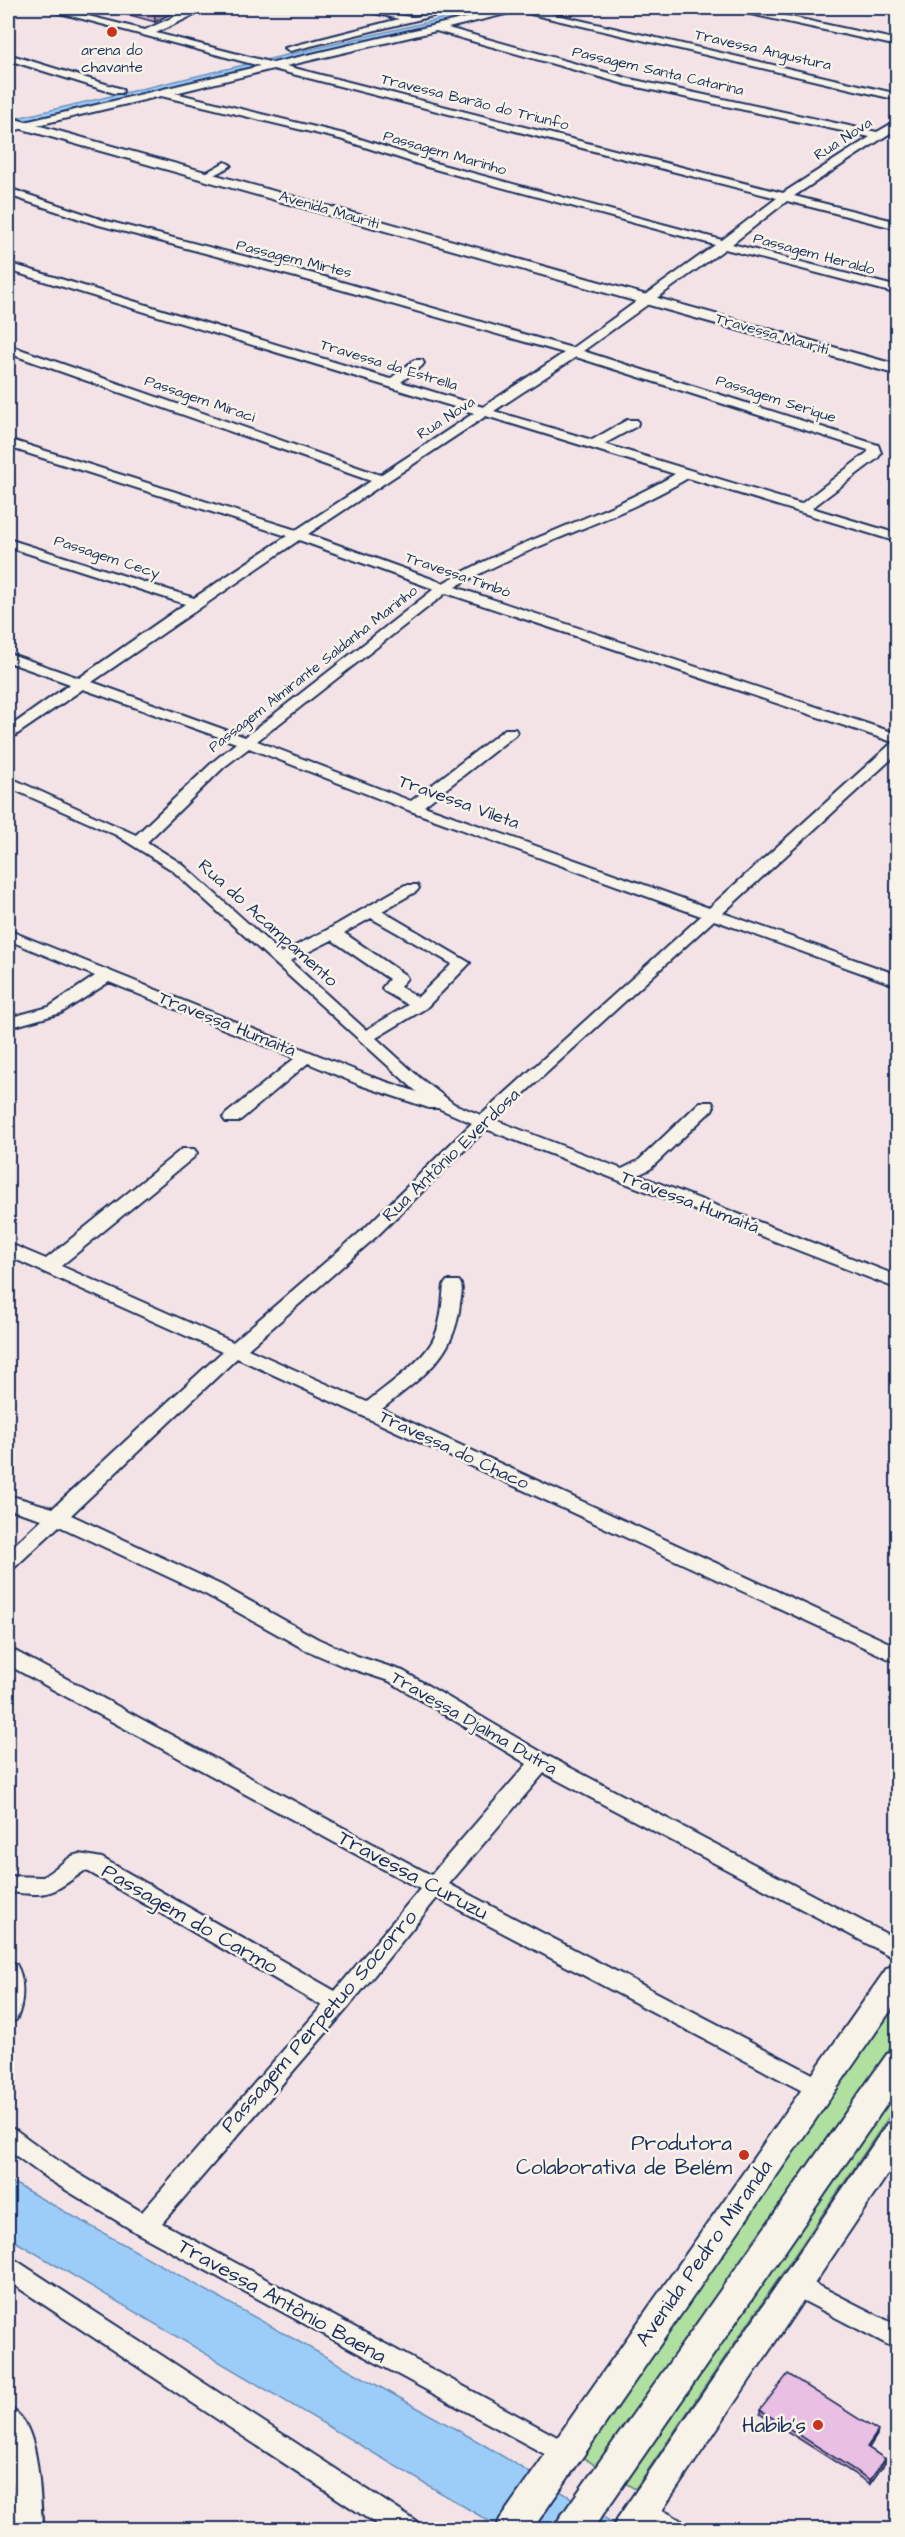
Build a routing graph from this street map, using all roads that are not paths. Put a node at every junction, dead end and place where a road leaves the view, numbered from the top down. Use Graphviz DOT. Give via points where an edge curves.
graph roads {
  1 [pos="58,8"];
  2 [pos="200,8"];
  3 [pos="360,8"];
  4 [pos="461,8"];
  5 [pos="518,8"];
  6 [pos="737,8"];
  7 [pos="411,19"];
  8 [pos="434,27"];
  9 [pos="151,32"];
  10 [pos="897,44"];
  11 [pos="8,57"];
  12 [pos="269,59"];
  13 [pos="21,60"];
  14 [pos="8,66"];
  15 [pos="219,67"];
  16 [pos="196,72"];
  17 [pos="118,91"];
  18 [pos="158,92"];
  19 [pos="897,97"];
  20 [pos="74,101"];
  21 [pos="13,121"];
  22 [pos="897,123"];
  23 [pos="878,135"];
  24 [pos="225,165"];
  25 [pos="206,176"];
  26 [pos="8,191"];
  27 [pos="788,195"];
  28 [pos="897,224"];
  29 [pos="723,245"];
  30 [pos="8,266"];
  31 [pos="897,291"];
  32 [pos="646,298"];
  33 [pos="8,349"];
  34 [pos="574,352"];
  35 [pos="418,363"];
  36 [pos="897,370"];
  37 [pos="392,382"];
  38 [pos="486,411"];
  39 [pos="632,423"];
  40 [pos="8,443"];
  41 [pos="596,444"];
  42 [pos="688,472"];
  43 [pos="382,480"];
  44 [pos="801,510"];
  45 [pos="297,535"];
  46 [pos="897,538"];
  47 [pos="8,543"];
  48 [pos="444,588"];
  49 [pos="196,603"];
  50 [pos="8,657"];
  51 [pos="80,682"];
  52 [pos="510,732"];
  53 [pos="8,734"];
  54 [pos="897,741"];
  55 [pos="246,742"];
  56 [pos="8,782"];
  57 [pos="413,807"];
  58 [pos="139,841"];
  59 [pos="411,888"];
  60 [pos="371,911"];
  61 [pos="713,914"];
  62 [pos="333,933"];
  63 [pos="8,935"];
  64 [pos="279,960"];
  65 [pos="107,976"];
  66 [pos="897,981"];
  67 [pos="420,1005"];
  68 [pos="8,1023"];
  69 [pos="366,1038"];
  70 [pos="307,1056"];
  71 [pos="706,1106"];
  72 [pos="448,1108"];
  73 [pos="232,1118"];
  74 [pos="483,1122"];
  75 [pos="188,1153"];
  76 [pos="623,1176"];
  77 [pos="8,1249"];
  78 [pos="48,1267"];
  79 [pos="897,1283"];
  80 [pos="453,1285"];
  81 [pos="234,1351"];
  82 [pos="369,1410"];
  83 [pos="8,1502"];
  84 [pos="56,1516"];
  85 [pos="8,1562"];
  86 [pos="8,1656"];
  87 [pos="897,1656"];
  88 [pos="541,1762"];
  89 [pos="8,1884"];
  90 [pos="435,1887"];
  91 [pos="897,1951"];
  92 [pos="8,1970"];
  93 [pos="897,1976"];
  94 [pos="338,2004"];
  95 [pos="8,2014"];
  96 [pos="897,2063"];
  97 [pos="820,2089"];
  98 [pos="897,2133"];
  99 [pos="8,2137"];
  100 [pos="145,2226"];
  101 [pos="8,2268"];
  102 [pos="794,2284"];
  103 [pos="897,2339"];
  104 [pos="8,2419"];
  105 [pos="561,2456"];
  106 [pos="634,2521"];
  107 [pos="30,2529"];
  108 [pos="408,2529"];
  109 [pos="512,2529"];
  110 [pos="571,2529"];
  111 [pos="675,2529"];
  1 -- 9 [label="street, Travessa Barão do Triunfo"];
  2 -- 9 [label="street"];
  3 -- 7 [label="street"];
  4 -- 7 [label="street"];
  5 -- 8 [label="street"];
  5 -- 19 [label="street, Travessa Angustura"];
  6 -- 10 [label="street"];
  7 -- 12 [label="street"];
  8 -- 12 [label="street"];
  8 -- 23 [label="street, Passagem Santa Catarina" via="638,85"];
  9 -- 12 [label="street, Travessa Barão do Triunfo"];
  11 -- 13 [label="street"];
  12 -- 15 [label="street"];
  12 -- 18 [label="street"];
  12 -- 27 [label="street, Travessa Barão do Triunfo"];
  13 -- 14 [label="street"];
  13 -- 17 [label="street"];
  16 -- 17 [label="street"];
  17 -- 20 [label="street"];
  18 -- 21 [label="street"];
  18 -- 29 [label="street, Passagem Marinho" via="344,138"];
  21 -- 25 [label="main road, Avenida Mauriti"];
  22 -- 23 [label="street, Rua Nova"];
  23 -- 27 [label="street, Rua Nova"];
  24 -- 25 [label="street"];
  25 -- 32 [label="main road, Avenida Mauriti"];
  26 -- 34 [label="street, Passagem Mirtes" via="99,222"];
  27 -- 28 [label="street, Travessa Barão do Triunfo"];
  27 -- 29 [label="street, Rua Nova"];
  29 -- 31 [label="street, Passagem Heraldo"];
  29 -- 32 [label="street, Rua Nova"];
  30 -- 37 [label="street, Travessa da Estrella"];
  32 -- 34 [label="street, Rua Nova"];
  32 -- 36 [label="main road, Travessa Mauriti"];
  33 -- 43 [label="street, Passagem Miraci"];
  34 -- 38 [label="street, Rua Nova"];
  34 -- 44 [label="street, Passagem Serique" via="873,448 873,455"];
  35 -- 37 [label="street"];
  37 -- 38 [label="street, Travessa da Estrella"];
  38 -- 41 [label="street, Travessa da Estrella"];
  38 -- 43 [label="street, Rua Nova"];
  39 -- 41 [label="street"];
  40 -- 45 [label="street, Travessa Timbó"];
  41 -- 42 [label="street, Travessa da Estrella"];
  42 -- 44 [label="street, Travessa da Estrella"];
  42 -- 48 [label="street, Passagem Almirante Saldanha Marinho" via="638,500 512,552"];
  43 -- 45 [label="street, Rua Nova"];
  44 -- 46 [label="street, Travessa da Estrella"];
  45 -- 48 [label="street, Travessa Timbó"];
  45 -- 49 [label="street, Rua Nova"];
  47 -- 49 [label="street, Passagem Cecy"];
  48 -- 54 [label="street, Travessa Timbó"];
  48 -- 55 [label="street, Passagem Almirante Saldanha Marinho"];
  49 -- 51 [label="street, Rua Nova"];
  50 -- 51 [label="street, Travessa Vileta"];
  51 -- 53 [label="street, Rua Nova"];
  51 -- 55 [label="street, Travessa Vileta"];
  52 -- 57 [label="street"];
  54 -- 61 [label="street, Rua Antônio Everdosa"];
  55 -- 57 [label="street, Travessa Vileta"];
  55 -- 58 [label="street, Passagem Almirante Saldanha Marinho"];
  56 -- 58 [label="street, Rua do Acampamento"];
  57 -- 61 [label="street, Travessa Vileta"];
  58 -- 64 [label="street, Rua do Acampamento" via="197,883"];
  59 -- 60 [label="street"];
  60 -- 62 [label="street"];
  60 -- 67 [label="street" via="462,963"];
  61 -- 66 [label="street, Travessa Vileta"];
  61 -- 74 [label="street, Rua Antônio Everdosa"];
  62 -- 64 [label="street"];
  62 -- 67 [label="street" via="399,978 390,988"];
  63 -- 65 [label="street, Travessa Humaitá"];
  64 -- 69 [label="street, Rua do Acampamento"];
  65 -- 68 [label="street" via="55,1010"];
  65 -- 70 [label="street, Travessa Humaitá"];
  67 -- 69 [label="street"];
  69 -- 72 [label="street, Rua do Acampamento"];
  70 -- 72 [label="street, Travessa Humaitá" via="366,1081"];
  70 -- 73 [label="street"];
  71 -- 76 [label="street" via="644,1165"];
  72 -- 74 [label="street, Rua do Acampamento"];
  74 -- 76 [label="street, Travessa Humaitá"];
  74 -- 81 [label="street, Rua Antônio Everdosa" via="371,1232"];
  75 -- 78 [label="street"];
  76 -- 79 [label="street, Travessa Humaitá"];
  77 -- 78 [label="street, Travessa do Chaco"];
  78 -- 81 [label="street, Travessa do Chaco"];
  80 -- 82 [label="street" via="443,1342"];
  81 -- 82 [label="street, Travessa do Chaco"];
  81 -- 84 [label="street, Rua Antônio Everdosa"];
  82 -- 87 [label="street, Travessa do Chaco"];
  83 -- 84 [label="street, Travessa Djalma Dutra"];
  84 -- 85 [label="street, Rua Antônio Everdosa"];
  84 -- 88 [label="street, Travessa Djalma Dutra" via="214,1590 311,1644 396,1676"];
  86 -- 90 [label="street, Travessa Curuzu"];
  88 -- 90 [label="street, Passagem Perpetuo Socorro" via="485,1822"];
  88 -- 91 [label="street, Travessa Djalma Dutra"];
  89 -- 94 [label="street, Passagem do Carmo" via="46,1886 80,1862 94,1864"];
  90 -- 94 [label="street, Passagem Perpetuo Socorro"];
  90 -- 97 [label="street, Travessa Curuzu"];
  92 -- 95 [label="street"];
  93 -- 97 [label="main road, Avenida Pedro Miranda"];
  94 -- 100 [label="street, Passagem Perpetuo Socorro"];
  96 -- 110 [label="main road"];
  97 -- 105 [label="main road, Avenida Pedro Miranda"];
  98 -- 102 [label="main road"];
  99 -- 100 [label="street, Travessa Antônio Baena" via="56,2172"];
  100 -- 105 [label="street, Travessa Antônio Baena"];
  101 -- 108 [label="street"];
  102 -- 103 [label="street"];
  102 -- 106 [label="main road"];
  104 -- 107 [label="street" via="20,2437"];
  105 -- 109 [label="main road, Avenida Pedro Miranda"];
  106 -- 111 [label="street"];
}
